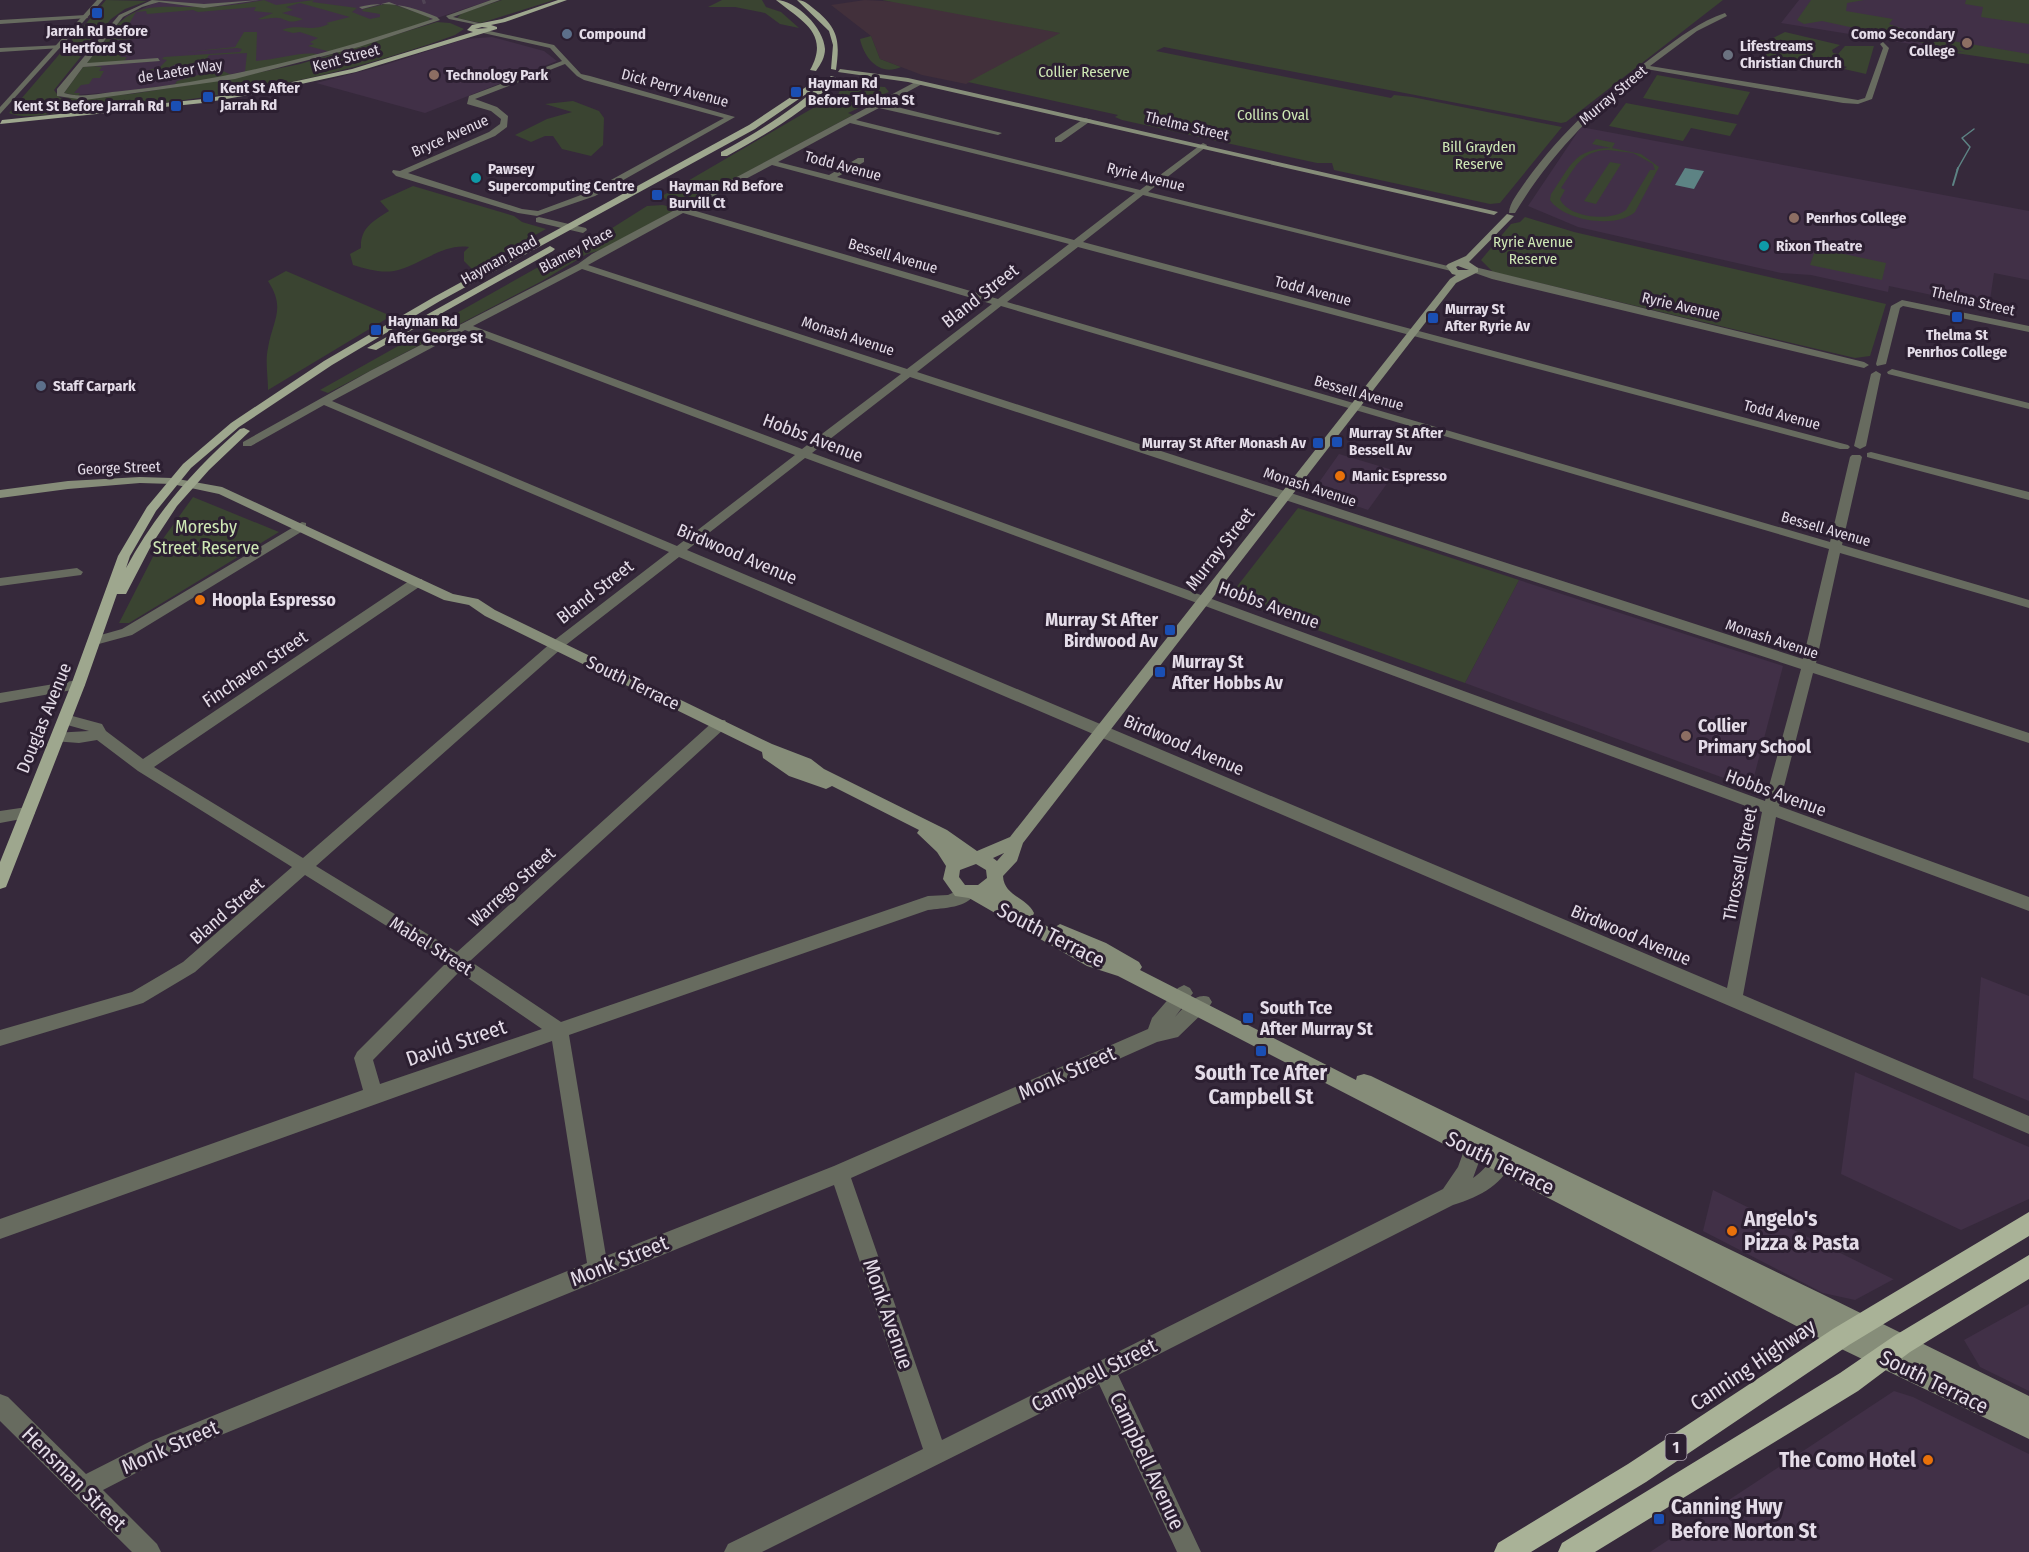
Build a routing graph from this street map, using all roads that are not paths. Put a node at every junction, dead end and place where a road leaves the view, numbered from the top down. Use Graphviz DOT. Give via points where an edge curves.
graph roads {
  1 [pos="100,0"];
  2 [pos="256,0"];
  3 [pos="275,0"];
  4 [pos="389,0"];
  5 [pos="493,0"];
  6 [pos="564,0"];
  7 [pos="779,0"];
  8 [pos="797,0"];
  9 [pos="156,1"];
  10 [pos="422,1"];
  11 [pos="287,2"];
  12 [pos="403,6"];
  13 [pos="362,7"];
  14 [pos="531,11"];
  15 [pos="1725,15"];
  16 [pos="86,17"];
  17 [pos="442,17"];
  18 [pos="0,22"];
  19 [pos="470,29"];
  20 [pos="483,29"];
  21 [pos="494,29"];
  22 [pos="503,34"];
  23 [pos="1883,44"];
  24 [pos="60,46"];
  25 [pos="0,50"];
  26 [pos="423,50"];
  27 [pos="158,60"];
  28 [pos="567,61"];
  29 [pos="81,65"];
  30 [pos="1646,67"];
  31 [pos="812,73"];
  32 [pos="836,74"];
  33 [pos="920,82"];
  34 [pos="878,105"];
  35 [pos="3,118"];
  36 [pos="1088,120"];
  37 [pos="849,121"];
  38 [pos="998,133"];
  39 [pos="1058,140"];
  40 [pos="1203,145"];
  41 [pos="717,158"];
  42 [pos="861,160"];
  43 [pos="773,163"];
  44 [pos="830,178"];
  45 [pos="666,185"];
  46 [pos="1143,192"];
  47 [pos="1520,196"];
  48 [pos="682,210"];
  49 [pos="1497,210"];
  50 [pos="1511,213"];
  51 [pos="592,214"];
  52 [pos="543,216"];
  53 [pos="578,227"];
  54 [pos="1494,228"];
  55 [pos="1076,243"];
  56 [pos="581,266"];
  57 [pos="1463,268"];
  58 [pos="1910,302"];
  59 [pos="999,303"];
  60 [pos="464,326"];
  61 [pos="2029,329"];
  62 [pos="1413,333"];
  63 [pos="1878,369"];
  64 [pos="911,372"];
  65 [pos="324,401"];
  66 [pos="2029,406"];
  67 [pos="1355,408"];
  68 [pos="247,444"];
  69 [pos="1862,452"];
  70 [pos="804,454"];
  71 [pos="176,477"];
  72 [pos="193,480"];
  73 [pos="222,491"];
  74 [pos="0,494"];
  75 [pos="1286,495"];
  76 [pos="2029,496"];
  77 [pos="302,526"];
  78 [pos="1836,548"];
  79 [pos="678,550"];
  80 [pos="77,572"];
  81 [pos="0,582"];
  82 [pos="417,582"];
  83 [pos="1204,601"];
  84 [pos="2029,604"];
  85 [pos="96,638"];
  86 [pos="554,647"];
  87 [pos="1808,666"];
  88 [pos="78,685"];
  89 [pos="0,698"];
  90 [pos="65,719"];
  91 [pos="718,727"];
  92 [pos="1103,732"];
  93 [pos="100,734"];
  94 [pos="58,737"];
  95 [pos="2029,738"];
  96 [pos="143,767"];
  97 [pos="1770,810"];
  98 [pos="27,813"];
  99 [pos="0,817"];
  100 [pos="1016,841"];
  101 [pos="976,857"];
  102 [pos="304,867"];
  103 [pos="952,873"];
  104 [pos="995,876"];
  105 [pos="0,882"];
  106 [pos="970,893"];
  107 [pos="928,903"];
  108 [pos="2029,904"];
  109 [pos="458,962"];
  110 [pos="1182,996"];
  111 [pos="1733,1000"];
  112 [pos="1200,1005"];
  113 [pos="559,1031"];
  114 [pos="1155,1034"];
  115 [pos="0,1038"];
  116 [pos="374,1095"];
  117 [pos="2029,1125"];
  118 [pos="1475,1144"];
  119 [pos="1505,1158"];
  120 [pos="840,1173"];
  121 [pos="1450,1196"];
  122 [pos="2029,1223"];
  123 [pos="0,1229"];
  124 [pos="2029,1266"];
  125 [pos="598,1269"];
  126 [pos="1863,1324"];
  127 [pos="1841,1337"];
  128 [pos="1893,1350"];
  129 [pos="1104,1370"];
  130 [pos="0,1405"];
  131 [pos="2029,1408"];
  132 [pos="2029,1428"];
  133 [pos="936,1455"];
  134 [pos="83,1488"];
  135 [pos="1586,1548"];
  136 [pos="149,1552"];
  137 [pos="736,1552"];
  138 [pos="1189,1552"];
  139 [pos="1507,1552"];
  1 -- 16 [label="street"];
  2 -- 9 [label="street" via="204,6"];
  3 -- 11 [label="street"];
  4 -- 12 [label="street"];
  4 -- 13 [label="street"];
  5 -- 17 [label="street, de Laeter Way"];
  6 -- 14 [label="main road, Kent Street"];
  7 -- 31 [label="main road, Hayman Road" via="806,18 818,34 821,58"];
  8 -- 32 [label="main road" via="818,14 831,30 836,44 832,60"];
  9 -- 29 [label="street, de Laeter Way" via="125,13"];
  10 -- 12 [label="street"];
  12 -- 17 [label="street"];
  14 -- 20 [label="main road, Kent Street"];
  14 -- 21 [label="main road, Kent Street"];
  15 -- 30 [label="street, Murray Street" via="1711,19"];
  16 -- 18 [label="street"];
  16 -- 24 [label="street"];
  17 -- 19 [label="street"];
  17 -- 20 [label="street, Dick Perry Avenue"];
  17 -- 29 [label="street, de Laeter Way" via="357,47 158,90 81,97 60,94"];
  19 -- 20 [label="main road"];
  19 -- 26 [label="main road, Kent Street"];
  20 -- 21 [label="main road"];
  20 -- 22 [label="street, Dick Perry Avenue"];
  20 -- 26 [label="main road, Kent Street"];
  21 -- 22 [label="street, Dick Perry Avenue"];
  22 -- 28 [label="street, Dick Perry Avenue" via="552,46"];
  23 -- 30 [label="street" via="1884,56 1868,99 1862,102"];
  24 -- 25 [label="street"];
  24 -- 35 [label="street"];
  26 -- 35 [label="main road, Kent Street" via="354,71 203,101"];
  27 -- 29 [label="street"];
  28 -- 52 [label="street, Dick Perry Avenue" via="586,78 731,117 592,194"];
  28 -- 52 [label="street, Bryce Avenue" via="471,98 470,102 505,118 504,125 492,134 394,172"];
  30 -- 47 [label="street, Murray Street" via="1581,120"];
  31 -- 32 [label="main road"];
  31 -- 51 [label="main road, Hayman Road" via="809,88 773,114"];
  32 -- 33 [label="main road, Thelma Street"];
  32 -- 41 [label="main road" via="797,110"];
  33 -- 34 [label="street, Blamey Place"];
  33 -- 36 [label="main road, Thelma Street"];
  34 -- 37 [label="street, Blamey Place"];
  34 -- 38 [label="street"];
  36 -- 39 [label="street"];
  36 -- 40 [label="main road, Thelma Street"];
  37 -- 43 [label="street, Blamey Place"];
  37 -- 46 [label="street, Ryrie Avenue"];
  40 -- 46 [label="street, Bland Street"];
  40 -- 49 [label="main road, Thelma Street"];
  42 -- 44 [label="street"];
  43 -- 44 [label="street, Todd Avenue"];
  43 -- 48 [label="street, Blamey Place"];
  44 -- 55 [label="street, Todd Avenue"];
  45 -- 53 [label="main road, Hayman Road"];
  46 -- 55 [label="street, Bland Street"];
  46 -- 57 [label="street, Ryrie Avenue"];
  47 -- 49 [label="street, Murray Street"];
  47 -- 50 [label="street, Murray Street"];
  48 -- 56 [label="street, Blamey Place"];
  48 -- 59 [label="street, Bessell Avenue"];
  49 -- 50 [label="main road, Thelma Street"];
  49 -- 54 [label="main road"];
  50 -- 54 [label="main road, Murray Street"];
  51 -- 52 [label="main road"];
  51 -- 53 [label="main road, Hayman Road"];
  52 -- 53 [label="street"];
  52 -- 53 [label="street"];
  53 -- 71 [label="main road, Hayman Road" via="328,363 235,425"];
  53 -- 72 [label="main road, Hayman Road" via="302,388 248,427"];
  54 -- 57 [label="main road, Murray Street"];
  55 -- 59 [label="street, Bland Street"];
  55 -- 62 [label="street, Todd Avenue"];
  56 -- 60 [label="street, Blamey Place"];
  56 -- 64 [label="street, Monash Avenue"];
  57 -- 62 [label="main road, Murray Street"];
  57 -- 63 [label="street, Ryrie Avenue" via="1868,363"];
  58 -- 61 [label="street, Thelma Street"];
  58 -- 63 [label="street, Throssell Street" via="1896,306"];
  59 -- 64 [label="street, Bland Street"];
  59 -- 67 [label="street, Bessell Avenue"];
  60 -- 65 [label="street, Blamey Place"];
  60 -- 70 [label="street, Hobbs Avenue"];
  62 -- 67 [label="main road, Murray Street"];
  62 -- 69 [label="street, Todd Avenue" via="1844,447 1846,452"];
  63 -- 66 [label="street"];
  63 -- 69 [label="street, Throssell Street"];
  64 -- 70 [label="street, Bland Street"];
  64 -- 75 [label="street, Monash Avenue"];
  65 -- 68 [label="street, Blamey Place"];
  65 -- 79 [label="street, Birdwood Avenue"];
  67 -- 75 [label="main road, Murray Street"];
  67 -- 78 [label="street, Bessell Avenue"];
  69 -- 76 [label="street"];
  69 -- 78 [label="street, Throssell Street"];
  70 -- 79 [label="street, Bland Street"];
  70 -- 83 [label="street, Hobbs Avenue"];
  71 -- 72 [label="main road, George Street"];
  71 -- 74 [label="main road, George Street"];
  71 -- 85 [label="main road, Douglas Avenue" via="142,523 124,556"];
  72 -- 73 [label="main road, George Street"];
  72 -- 85 [label="main road, Douglas Avenue" via="148,537"];
  73 -- 77 [label="main road, South Terrace"];
  75 -- 83 [label="main road, Murray Street"];
  75 -- 87 [label="street, Monash Avenue"];
  77 -- 82 [label="main road, South Terrace"];
  77 -- 85 [label="street" via="127,632"];
  78 -- 84 [label="street, Bessell Avenue"];
  78 -- 87 [label="street, Throssell Street"];
  79 -- 86 [label="street, Bland Street"];
  79 -- 92 [label="street, Birdwood Avenue"];
  80 -- 81 [label="street"];
  82 -- 86 [label="main road, South Terrace" via="449,597 464,610"];
  82 -- 96 [label="street, Finchaven Street"];
  83 -- 92 [label="main road, Murray Street"];
  83 -- 97 [label="street, Hobbs Avenue"];
  85 -- 88 [label="main road, Douglas Avenue"];
  86 -- 91 [label="main road, South Terrace"];
  86 -- 102 [label="street, Bland Street"];
  87 -- 95 [label="street, Monash Avenue"];
  87 -- 97 [label="street, Throssell Street"];
  88 -- 89 [label="street"];
  88 -- 90 [label="main road, Douglas Avenue"];
  90 -- 93 [label="street, Mabel Street" via="97,728"];
  90 -- 94 [label="main road, Douglas Avenue"];
  91 -- 101 [label="main road, South Terrace" via="806,763 941,834"];
  91 -- 103 [label="main road, South Terrace" via="773,756 794,772 836,787 921,831 943,848"];
  91 -- 109 [label="street, Warrego Street"];
  92 -- 100 [label="main road, Murray Street"];
  92 -- 111 [label="street, Birdwood Avenue"];
  93 -- 94 [label="street"];
  93 -- 96 [label="street, Mabel Street"];
  94 -- 98 [label="main road, Douglas Avenue"];
  96 -- 102 [label="street, Mabel Street"];
  97 -- 108 [label="street, Hobbs Avenue"];
  97 -- 111 [label="street, Throssell Street"];
  98 -- 99 [label="street"];
  98 -- 105 [label="main road, Douglas Avenue"];
  100 -- 101 [label="main road, Murray Street"];
  100 -- 104 [label="main road, Murray Street" via="1011,856"];
  101 -- 103 [label="main road" via="962,860"];
  101 -- 104 [label="main road" via="990,862"];
  102 -- 109 [label="street, Mabel Street"];
  102 -- 115 [label="street, Bland Street" via="189,967 137,998"];
  103 -- 106 [label="main road" via="956,888"];
  103 -- 107 [label="street, David Street"];
  104 -- 106 [label="main road" via="987,890"];
  104 -- 110 [label="main road, South Terrace" via="1002,895 1021,911 1100,948"];
  106 -- 107 [label="street, David Street" via="950,901"];
  106 -- 110 [label="main road, South Terrace" via="1093,961"];
  107 -- 113 [label="street, David Street"];
  109 -- 113 [label="street, Mabel Street"];
  109 -- 116 [label="street, Warrego Street" via="363,1058"];
  110 -- 112 [label="main road, South Terrace"];
  110 -- 114 [label="street" via="1158,1024"];
  111 -- 117 [label="street, Birdwood Avenue"];
  112 -- 114 [label="street, Monk Street" via="1172,1031"];
  112 -- 118 [label="main road, South Terrace"];
  113 -- 116 [label="street, David Street"];
  113 -- 125 [label="street"];
  114 -- 120 [label="street, Monk Street"];
  116 -- 123 [label="street, David Street"];
  118 -- 119 [label="main road, South Terrace"];
  118 -- 121 [label="street" via="1466,1172"];
  119 -- 121 [label="street, Campbell Street" via="1473,1190"];
  119 -- 126 [label="main road, South Terrace"];
  119 -- 127 [label="main road, South Terrace"];
  120 -- 125 [label="street, Monk Street"];
  120 -- 133 [label="street, Monk Avenue"];
  121 -- 129 [label="street, Campbell Street"];
  122 -- 126 [label="highway, Canning Highway / 1"];
  124 -- 128 [label="highway, 1"];
  125 -- 134 [label="street, Monk Street" via="159,1449"];
  126 -- 127 [label="highway, Canning Highway / 1"];
  126 -- 128 [label="main road, South Terrace"];
  127 -- 128 [label="main road, South Terrace"];
  127 -- 139 [label="highway, Canning Highway / 1" via="1637,1473"];
  128 -- 131 [label="main road, South Terrace"];
  128 -- 132 [label="main road, South Terrace"];
  128 -- 135 [label="highway, 1"];
  129 -- 133 [label="street, Campbell Street"];
  129 -- 138 [label="street, Campbell Avenue"];
  130 -- 134 [label="street, Hensman Street"];
  133 -- 137 [label="street, Campbell Street"];
  134 -- 136 [label="street, Hensman Street"];
}
